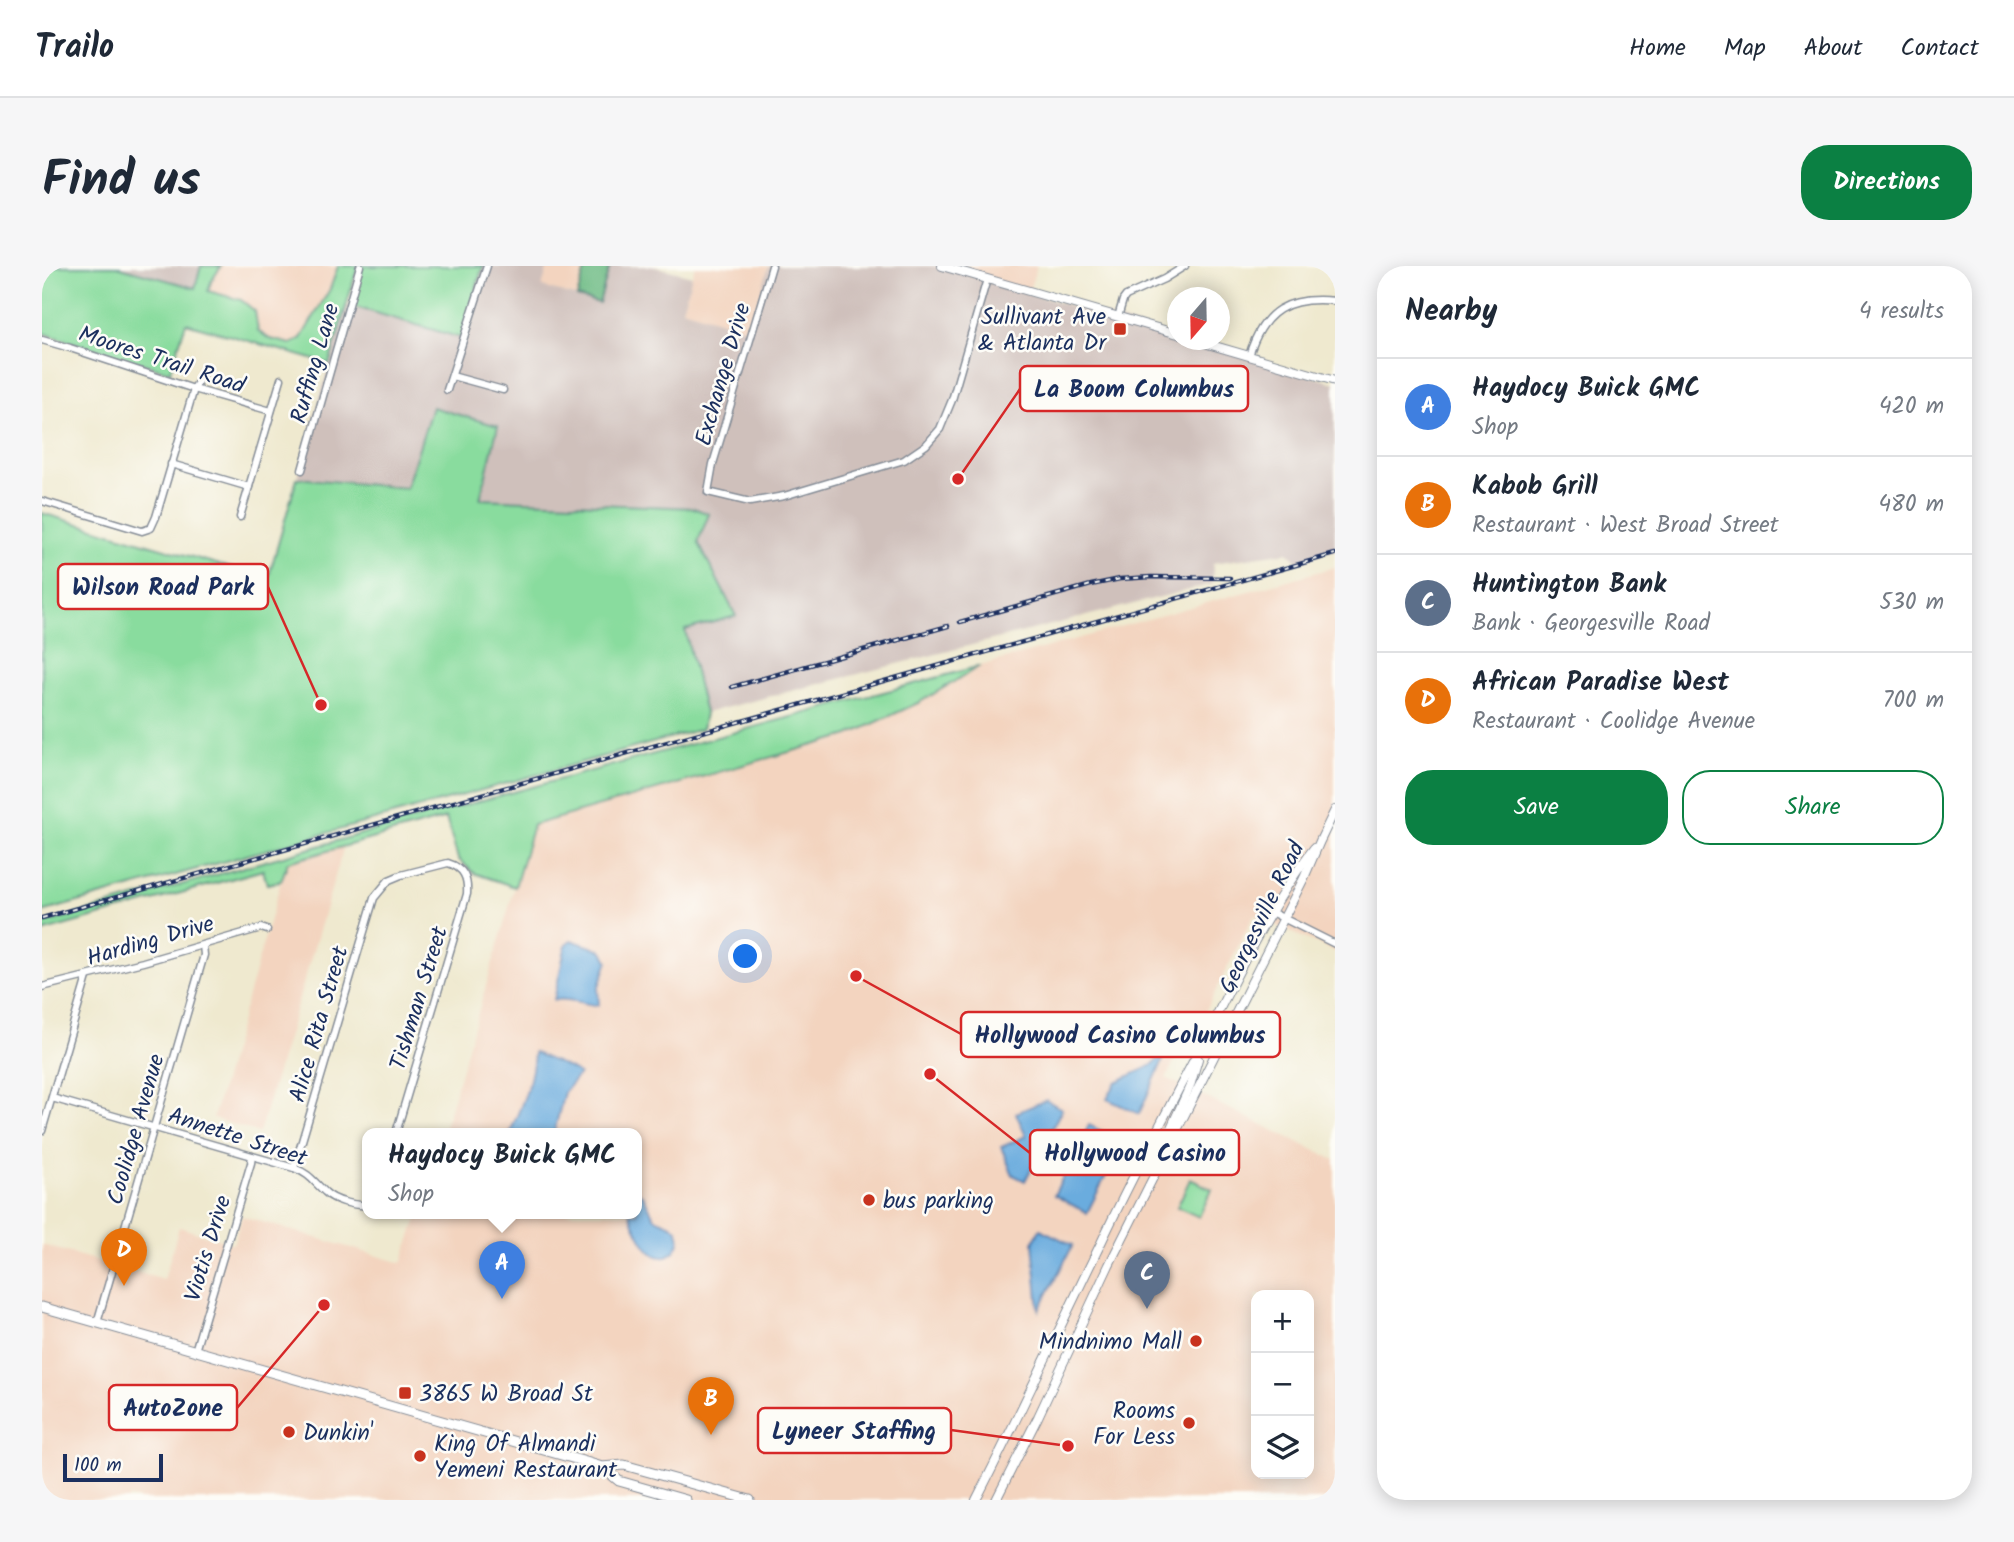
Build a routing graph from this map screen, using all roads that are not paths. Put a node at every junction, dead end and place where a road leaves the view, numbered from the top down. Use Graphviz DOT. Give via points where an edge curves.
graph roads {
  1 [pos="360,266"];
  2 [pos="487,266"];
  3 [pos="772,266"];
  4 [pos="942,266"];
  5 [pos="1180,267"];
  6 [pos="987,279"];
  7 [pos="1335,301"];
  8 [pos="1118,317"];
  9 [pos="1167,331"];
  10 [pos="42,340"];
  11 [pos="1229,350"];
  12 [pos="1249,356"];
  13 [pos="202,374"];
  14 [pos="452,376"];
  15 [pos="281,379"];
  16 [pos="1335,381"];
  17 [pos="194,389"];
  18 [pos="447,390"];
  19 [pos="503,390"];
  20 [pos="271,411"];
  21 [pos="172,464"];
  22 [pos="302,470"];
  23 [pos="249,486"];
  24 [pos="42,501"];
  25 [pos="240,517"];
  26 [pos="1335,810"];
  27 [pos="1320,841"];
  28 [pos="465,873"];
  29 [pos="1271,912"];
  30 [pos="1284,918"];
  31 [pos="267,930"];
  32 [pos="1335,944"];
  33 [pos="203,945"];
  34 [pos="87,976"];
  35 [pos="42,987"];
  36 [pos="1202,1044"];
  37 [pos="52,1098"];
  38 [pos="154,1127"];
  39 [pos="397,1128"];
  40 [pos="42,1131"];
  41 [pos="1166,1151"];
  42 [pos="252,1156"];
  43 [pos="294,1168"];
  44 [pos="362,1205"];
  45 [pos="42,1307"];
  46 [pos="97,1323"];
  47 [pos="195,1351"];
  48 [pos="602,1467"];
  49 [pos="686,1500"];
  50 [pos="750,1500"];
  51 [pos="976,1500"];
  52 [pos="996,1500"];
  1 -- 22 [label="street, Ruffing Lane"];
  2 -- 14 [label="street"];
  3 -- 6 [label="street, Exchange Drive" via="708,492 750,502 892,465 926,445 947,413"];
  4 -- 6 [label="main road"];
  5 -- 8 [label="street" via="1126,296"];
  6 -- 8 [label="main road"];
  7 -- 12 [label="street" via="1298,301 1278,311 1260,328"];
  8 -- 9 [label="main road"];
  10 -- 17 [label="street, Moores Trail Road"];
  11 -- 12 [label="main road"];
  12 -- 16 [label="main road"];
  13 -- 17 [label="street"];
  14 -- 18 [label="street"];
  14 -- 19 [label="street"];
  15 -- 20 [label="street"];
  17 -- 20 [label="street, Moores Trail Road"];
  17 -- 21 [label="street"];
  20 -- 23 [label="street"];
  21 -- 23 [label="street"];
  21 -- 24 [label="street" via="156,517 151,528 142,531"];
  23 -- 25 [label="street"];
  26 -- 27 [label="main road, Georgesville Road"];
  27 -- 29 [label="main road, Georgesville Road"];
  27 -- 30 [label="main road, Georgesville Road"];
  28 -- 39 [label="street, Tishman Street" via="467,894"];
  28 -- 43 [label="street, Alice Rita Street" via="441,864 389,880 378,891"];
  29 -- 30 [label="street"];
  29 -- 36 [label="main road, Georgesville Road"];
  30 -- 32 [label="street"];
  30 -- 41 [label="main road, Georgesville Road"];
  31 -- 33 [label="street, Harding Drive"];
  33 -- 34 [label="street, Harding Drive"];
  33 -- 38 [label="street, Coolidge Avenue" via="204,955"];
  34 -- 35 [label="street, Harding Drive"];
  34 -- 37 [label="street"];
  36 -- 41 [label="main road" via="1191,1086 1166,1139"];
  36 -- 51 [label="main road, Georgesville Road"];
  37 -- 38 [label="street, Annette Street"];
  37 -- 40 [label="street"];
  38 -- 42 [label="street, Annette Street"];
  38 -- 46 [label="street, Coolidge Avenue"];
  41 -- 52 [label="main road, Georgesville Road"];
  42 -- 43 [label="street, Annette Street"];
  42 -- 47 [label="street, Viotis Drive"];
  43 -- 44 [label="street, Annette Street" via="309,1174 329,1195"];
  45 -- 46 [label="main road"];
  46 -- 47 [label="main road"];
  47 -- 48 [label="main road"];
  48 -- 49 [label="main road" via="619,1481"];
  48 -- 50 [label="main road" via="625,1465"];
}
